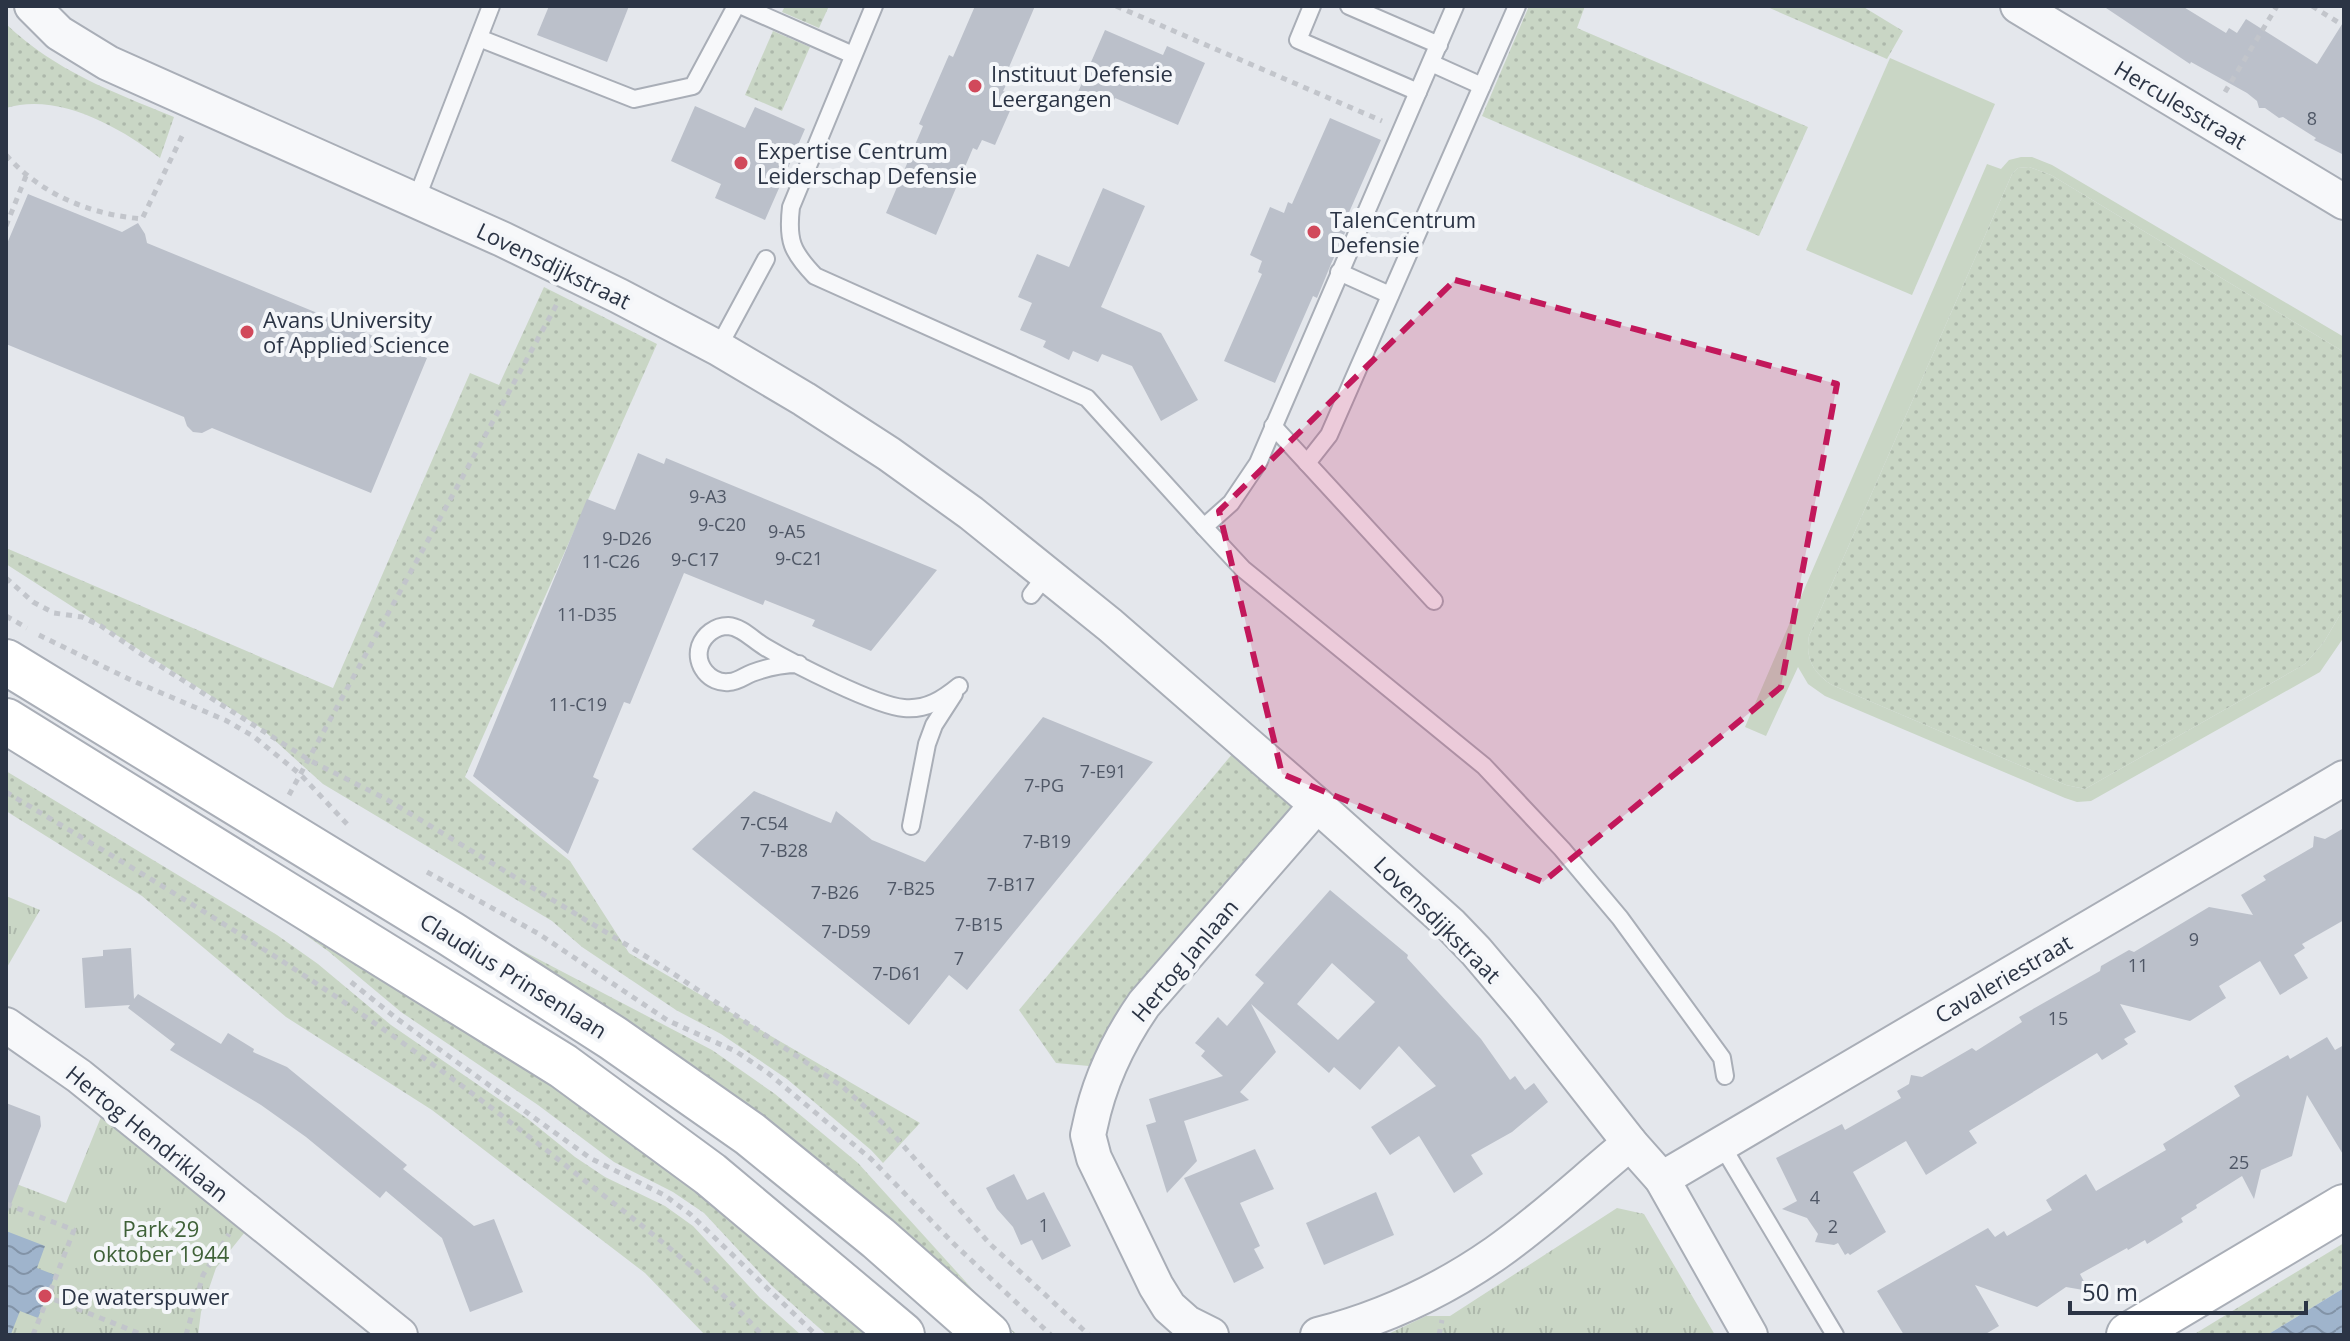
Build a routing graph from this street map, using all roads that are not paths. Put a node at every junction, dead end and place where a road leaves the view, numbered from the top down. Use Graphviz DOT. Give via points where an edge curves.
graph roads {
  1 [pos="32,6"];
  2 [pos="491,6"];
  3 [pos="736,6"];
  4 [pos="742,6"];
  5 [pos="874,6"];
  6 [pos="1312,6"];
  7 [pos="1349,6"];
  8 [pos="1455,6"];
  9 [pos="1517,6"];
  10 [pos="2018,6"];
  11 [pos="479,38"];
  12 [pos="1439,45"];
  13 [pos="853,55"];
  14 [pos="1431,63"];
  15 [pos="1482,86"];
  16 [pos="1418,92"];
  17 [pos="416,200"];
  18 [pos="2344,202"];
  19 [pos="766,259"];
  20 [pos="1339,272"];
  21 [pos="1390,295"];
  22 [pos="718,348"];
  23 [pos="1273,426"];
  24 [pos="1307,463"];
  25 [pos="1204,527"];
  26 [pos="1434,601"];
  27 [pos="6,662"];
  28 [pos="799,664"];
  29 [pos="6,721"];
  30 [pos="2344,778"];
  31 [pos="1317,805"];
  32 [pos="911,826"];
  33 [pos="6,1025"];
  34 [pos="1725,1076"];
  35 [pos="1630,1143"];
  36 [pos="1721,1144"];
  37 [pos="1662,1179"];
  38 [pos="2344,1207"];
  39 [pos="400,1335"];
  40 [pos="902,1335"];
  41 [pos="988,1335"];
  42 [pos="1211,1335"];
  43 [pos="1318,1335"];
  44 [pos="1750,1335"];
  45 [pos="1835,1335"];
  46 [pos="2129,1335"];
  1 -- 17 [label="street, Lovensdijkstraat" via="59,33 91,53"];
  2 -- 11 [label="lane"];
  3 -- 11 [label="lane" via="693,86 634,99"];
  4 -- 13 [label="lane"];
  5 -- 13 [label="lane"];
  6 -- 16 [label="lane" via="1298,40"];
  7 -- 12 [label="lane"];
  8 -- 12 [label="lane"];
  9 -- 15 [label="lane"];
  10 -- 18 [label="street, Herculesstraat"];
  11 -- 17 [label="lane"];
  12 -- 14 [label="lane"];
  13 -- 25 [label="lane" via="791,207 788,229 795,255 815,276 1087,398"];
  14 -- 15 [label="lane"];
  14 -- 16 [label="lane"];
  15 -- 21 [label="lane"];
  16 -- 20 [label="lane"];
  17 -- 22 [label="street, Lovensdijkstraat"];
  19 -- 22 [label="lane"];
  20 -- 21 [label="lane"];
  20 -- 23 [label="lane"];
  21 -- 24 [label="lane" via="1329,435"];
  22 -- 31 [label="street, Lovensdijkstraat" via="889,454 1039,584 1110,625"];
  23 -- 24 [label="lane"];
  23 -- 25 [label="lane" via="1258,463 1231,503"];
  24 -- 26 [label="lane"];
  25 -- 34 [label="lane" via="1243,569 1494,776 1620,918 1722,1058"];
  27 -- 41 [label="main road, Claudius Prinsenlaan" via="613,1038 750,1134"];
  28 -- 28 [label="lane" via="730,626 706,636 698,652 709,677 728,683 771,666"];
  28 -- 32 [label="lane" via="879,702 904,708 934,703 959,686 930,735"];
  29 -- 40 [label="main road" via="563,1066 710,1174"];
  30 -- 36 [label="street, Cavaleriestraat"];
  31 -- 35 [label="street, Lovensdijkstraat" via="1476,951"];
  31 -- 42 [label="street, Hertog Janlaan" via="1138,1012 1113,1056 1088,1135 1156,1286 1177,1316"];
  33 -- 39 [label="street, Hertog Hendriklaan" via="79,1076"];
  35 -- 37 [label="street, Lovensdijkstraat"];
  35 -- 43 [label="street" via="1481,1264 1378,1316"];
  36 -- 37 [label="street, Cavaleriestraat"];
  36 -- 45 [label="lane"];
  37 -- 44 [label="street, Lovensdijkstraat"];
  38 -- 46 [label="main road"];
}
